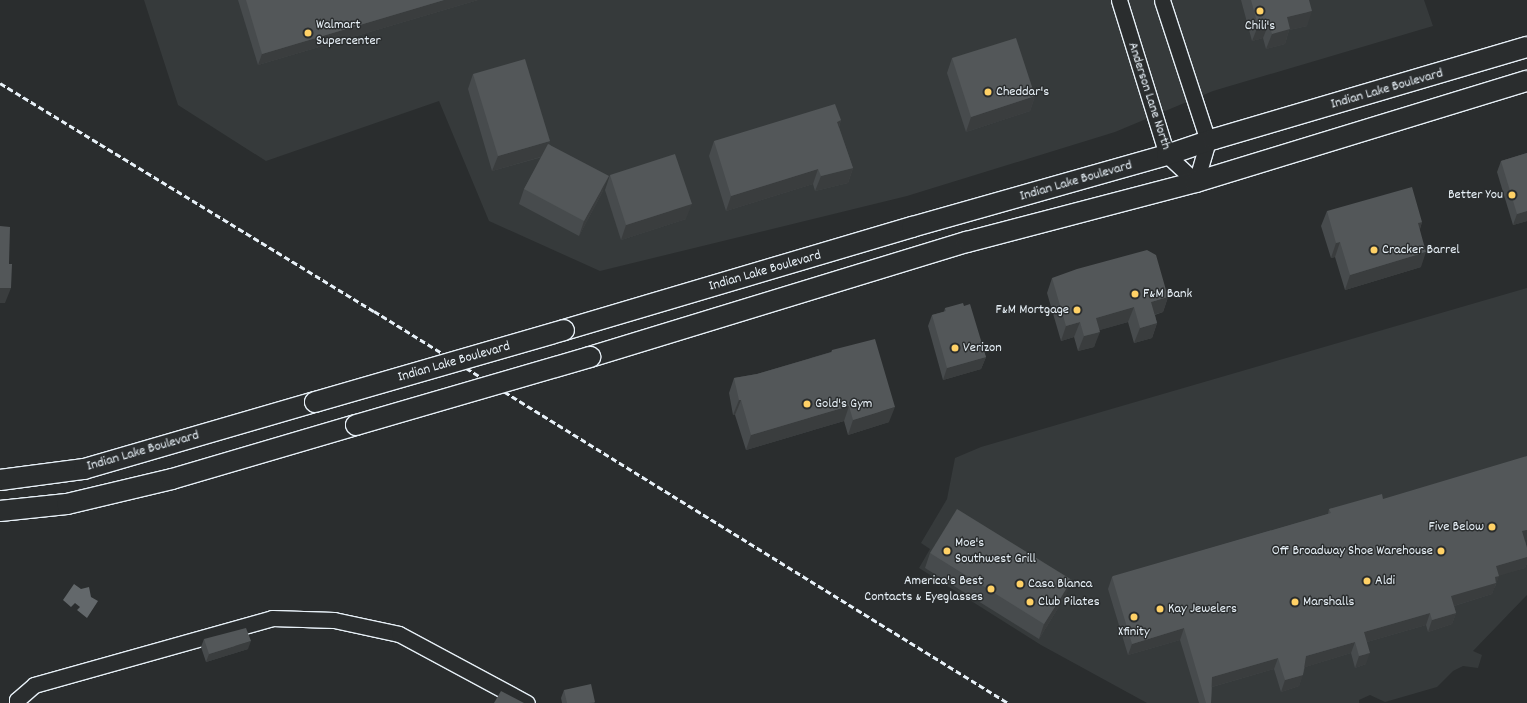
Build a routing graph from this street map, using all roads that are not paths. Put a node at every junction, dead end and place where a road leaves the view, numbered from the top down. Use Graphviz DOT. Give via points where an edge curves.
graph roads {
  1 [pos="1119,0"];
  2 [pos="1162,0"];
  3 [pos="1527,47"];
  4 [pos="1527,81"];
  5 [pos="1208,142"];
  6 [pos="1167,155"];
  7 [pos="1196,182"];
  8 [pos="0,480"];
  9 [pos="0,512"];
  10 [pos="17,703"];
  11 [pos="527,703"];
  1 -- 6 [label="street, Anderson Lane North"];
  2 -- 5 [label="street"];
  3 -- 5 [label="main road, Indian Lake Boulevard"];
  4 -- 7 [label="main road"];
  5 -- 6 [label="main road, Indian Lake Boulevard"];
  5 -- 7 [label="street"];
  6 -- 7 [label="street, Anderson Lane North"];
  6 -- 8 [label="main road, Indian Lake Boulevard, bridge" via="912,226 84,469"];
  7 -- 9 [label="main road, bridge" via="967,242 590,357 172,479 67,504"];
  10 -- 11 [label="street" via="17,700 34,685 272,618 334,620 399,634"];
}
